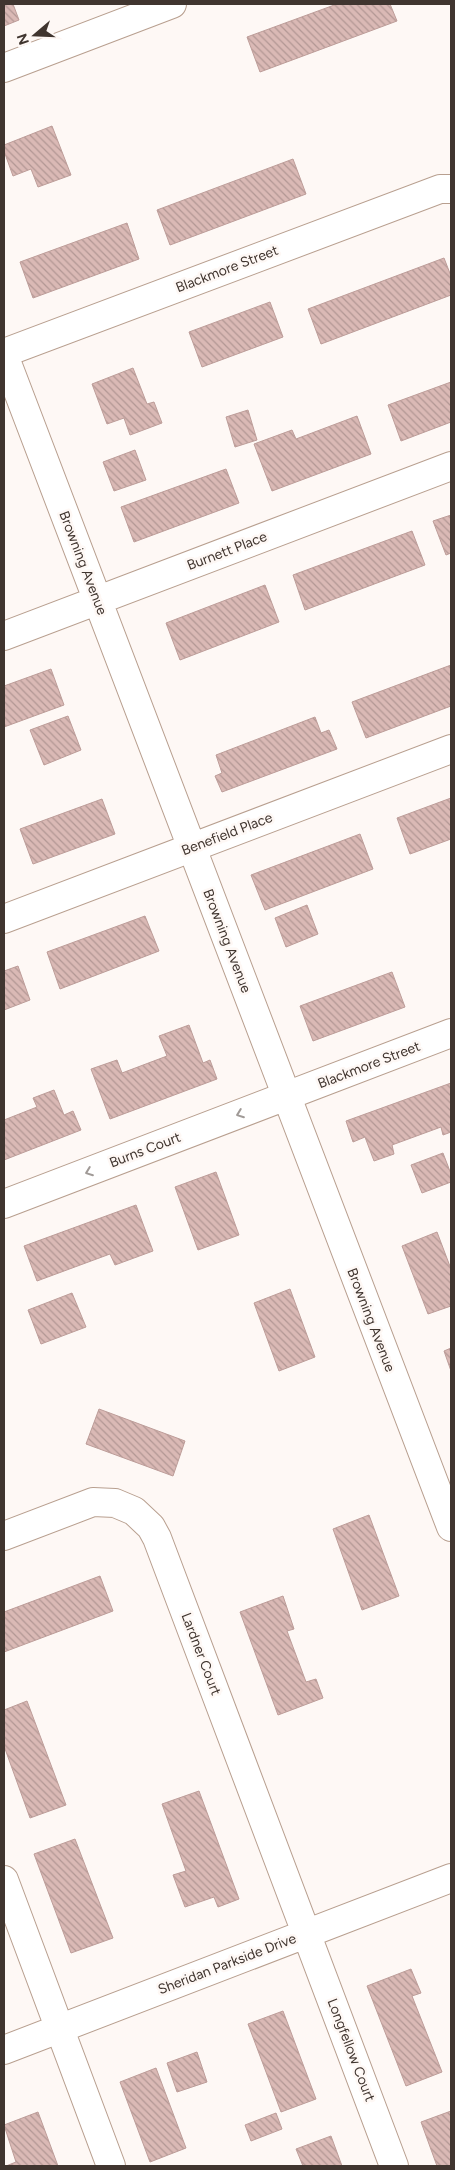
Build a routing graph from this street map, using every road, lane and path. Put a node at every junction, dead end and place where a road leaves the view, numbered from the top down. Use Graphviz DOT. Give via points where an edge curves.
graph roads {
  1 [pos="172,4"];
  2 [pos="4,68"];
  3 [pos="451,189"];
  4 [pos="4,354"];
  5 [pos="451,466"];
  6 [pos="97,601"];
  7 [pos="4,636"];
  8 [pos="451,749"];
  9 [pos="191,848"];
  10 [pos="4,919"];
  11 [pos="451,1034"];
  12 [pos="286,1097"];
  13 [pos="4,1204"];
  14 [pos="451,1527"];
  15 [pos="4,1536"];
  16 [pos="451,1878"];
  17 [pos="4,1880"];
  18 [pos="307,1933"];
  19 [pos="59,2028"];
  20 [pos="4,2050"];
  21 [pos="112,2166"];
  22 [pos="394,2166"];
  1 -- 2 [label="street"];
  3 -- 4 [label="street, Blackmore Street" via="440,189"];
  4 -- 6 [label="street, Browning Avenue"];
  5 -- 6 [label="street, Burnett Place"];
  6 -- 7 [label="street, Burnett Place"];
  6 -- 9 [label="street, Browning Avenue"];
  8 -- 9 [label="street, Benefield Place"];
  9 -- 10 [label="street, Benefield Place"];
  9 -- 12 [label="street, Browning Avenue"];
  11 -- 12 [label="street, Blackmore Street"];
  12 -- 13 [label="street, Burns Court, one-way"];
  12 -- 14 [label="street, Browning Avenue"];
  15 -- 18 [label="street, Lardner Court" via="94,1502 134,1511 151,1527"];
  16 -- 18 [label="street, Sheridan Parkside Drive"];
  17 -- 19 [label="street"];
  18 -- 19 [label="street, Sheridan Parkside Drive"];
  18 -- 22 [label="street, Longfellow Court"];
  19 -- 20 [label="street, Sheridan Parkside Drive"];
  19 -- 21 [label="street"];
}
